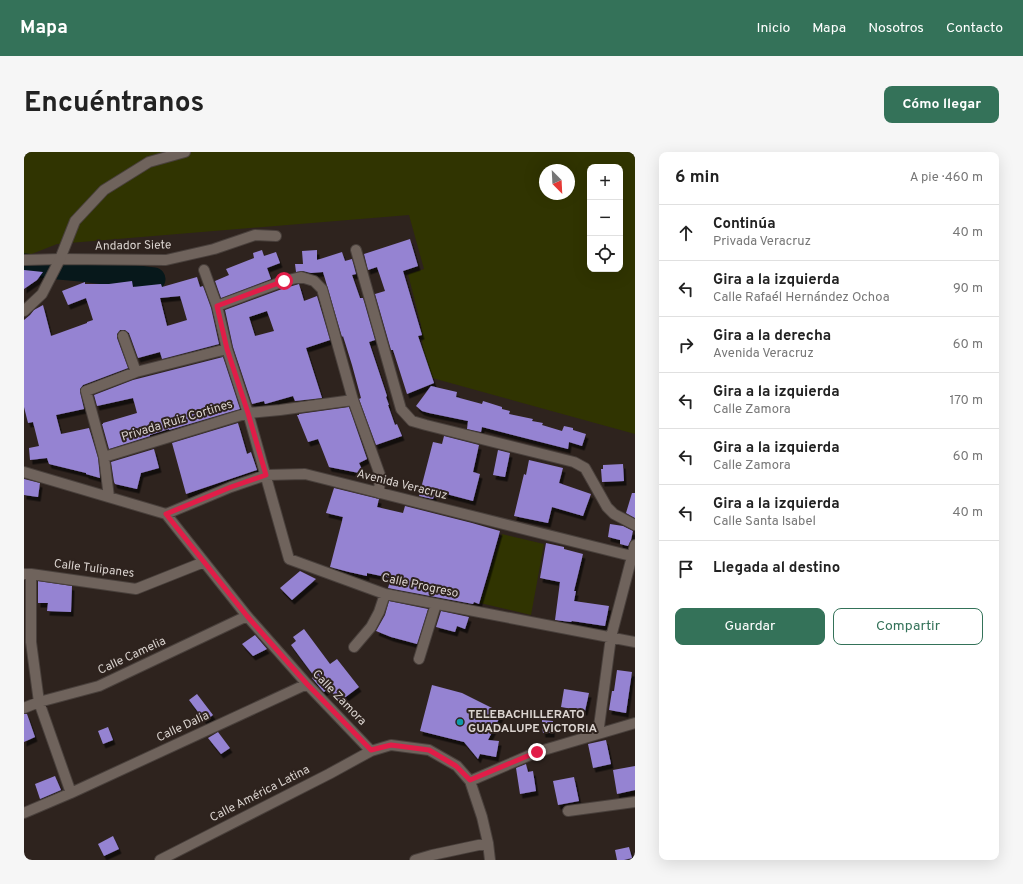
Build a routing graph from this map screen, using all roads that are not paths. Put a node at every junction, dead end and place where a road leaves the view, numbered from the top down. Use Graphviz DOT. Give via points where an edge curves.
graph roads {
  1 [pos="184,152"];
  2 [pos="276,236"];
  3 [pos="356,250"];
  4 [pos="24,260"];
  5 [pos="58,263"];
  6 [pos="204,270"];
  7 [pos="217,306"];
  8 [pos="24,311"];
  9 [pos="123,336"];
  10 [pos="227,349"];
  11 [pos="136,372"];
  12 [pos="353,400"];
  13 [pos="248,413"];
  14 [pos="104,457"];
  15 [pos="24,472"];
  16 [pos="266,475"];
  17 [pos="379,493"];
  18 [pos="109,497"];
  19 [pos="166,514"];
  20 [pos="635,525"];
  21 [pos="635,545"];
  22 [pos="634,557"];
  23 [pos="204,562"];
  24 [pos="28,574"];
  25 [pos="385,594"];
  26 [pos="436,604"];
  27 [pos="247,616"];
  28 [pos="612,637"];
  29 [pos="635,642"];
  30 [pos="354,647"];
  31 [pos="419,659"];
  32 [pos="307,684"];
  33 [pos="40,702"];
  34 [pos="24,708"];
  35 [pos="635,723"];
  36 [pos="598,734"];
  37 [pos="371,750"];
  38 [pos="470,780"];
  39 [pos="71,793"];
  40 [pos="635,802"];
  41 [pos="568,811"];
  42 [pos="24,813"];
  43 [pos="488,843"];
  44 [pos="160,860"];
  45 [pos="415,860"];
  46 [pos="490,860"];
  1 -- 5 [label="street" via="149,162 104,190 75,221"];
  2 -- 5 [label="street, Andador Siete" via="255,235 214,249 166,260"];
  3 -- 20 [label="street" via="401,409 412,420 574,462 585,468 610,511"];
  4 -- 5 [label="street, Andador Siete"];
  5 -- 8 [label="street" via="42,294"];
  6 -- 7 [label="street"];
  7 -- 10 [label="street"];
  7 -- 12 [label="street" via="284,281 301,277 314,281 322,289"];
  9 -- 11 [label="street"];
  10 -- 11 [label="street"];
  10 -- 13 [label="street"];
  11 -- 14 [label="street" via="86,390"];
  12 -- 13 [label="street, Privada Ruiz Cortines"];
  12 -- 17 [label="street" via="380,475"];
  13 -- 14 [label="street, Privada Ruiz Cortines"];
  13 -- 16 [label="street"];
  14 -- 18 [label="street"];
  15 -- 18 [label="street"];
  16 -- 17 [label="street, Avenida Veracruz" via="305,474"];
  16 -- 19 [label="street, Avenida Veracruz"];
  16 -- 25 [label="street, Calle Progreso" via="289,559"];
  17 -- 22 [label="street, Avenida Veracruz"];
  18 -- 19 [label="street"];
  19 -- 23 [label="street, Calle Zamora"];
  21 -- 22 [label="street"];
  22 -- 28 [label="street"];
  23 -- 24 [label="street, Calle Tulipanes" via="136,588"];
  23 -- 27 [label="street, Calle Zamora"];
  24 -- 33 [label="street" via="31,642"];
  25 -- 26 [label="street, Calle Progreso"];
  25 -- 30 [label="street" via="371,627"];
  26 -- 28 [label="street, Calle Progreso"];
  26 -- 31 [label="street"];
  27 -- 32 [label="street, Calle Zamora"];
  27 -- 33 [label="street, Calle Camelia" via="99,686"];
  28 -- 29 [label="street, Calle Progreso"];
  28 -- 36 [label="street"];
  32 -- 37 [label="street, Calle Zamora"];
  32 -- 39 [label="street, Calle Dalia"];
  33 -- 34 [label="street, Calle Camelia"];
  33 -- 39 [label="street"];
  35 -- 36 [label="street"];
  36 -- 38 [label="street" via="537,752"];
  37 -- 38 [label="street" via="391,745 429,750 456,766"];
  37 -- 44 [label="street, Calle América Latina"];
  38 -- 43 [label="street"];
  39 -- 42 [label="street, Calle Dalia"];
  40 -- 41 [label="street"];
  43 -- 45 [label="street"];
  43 -- 46 [label="street"];
}
